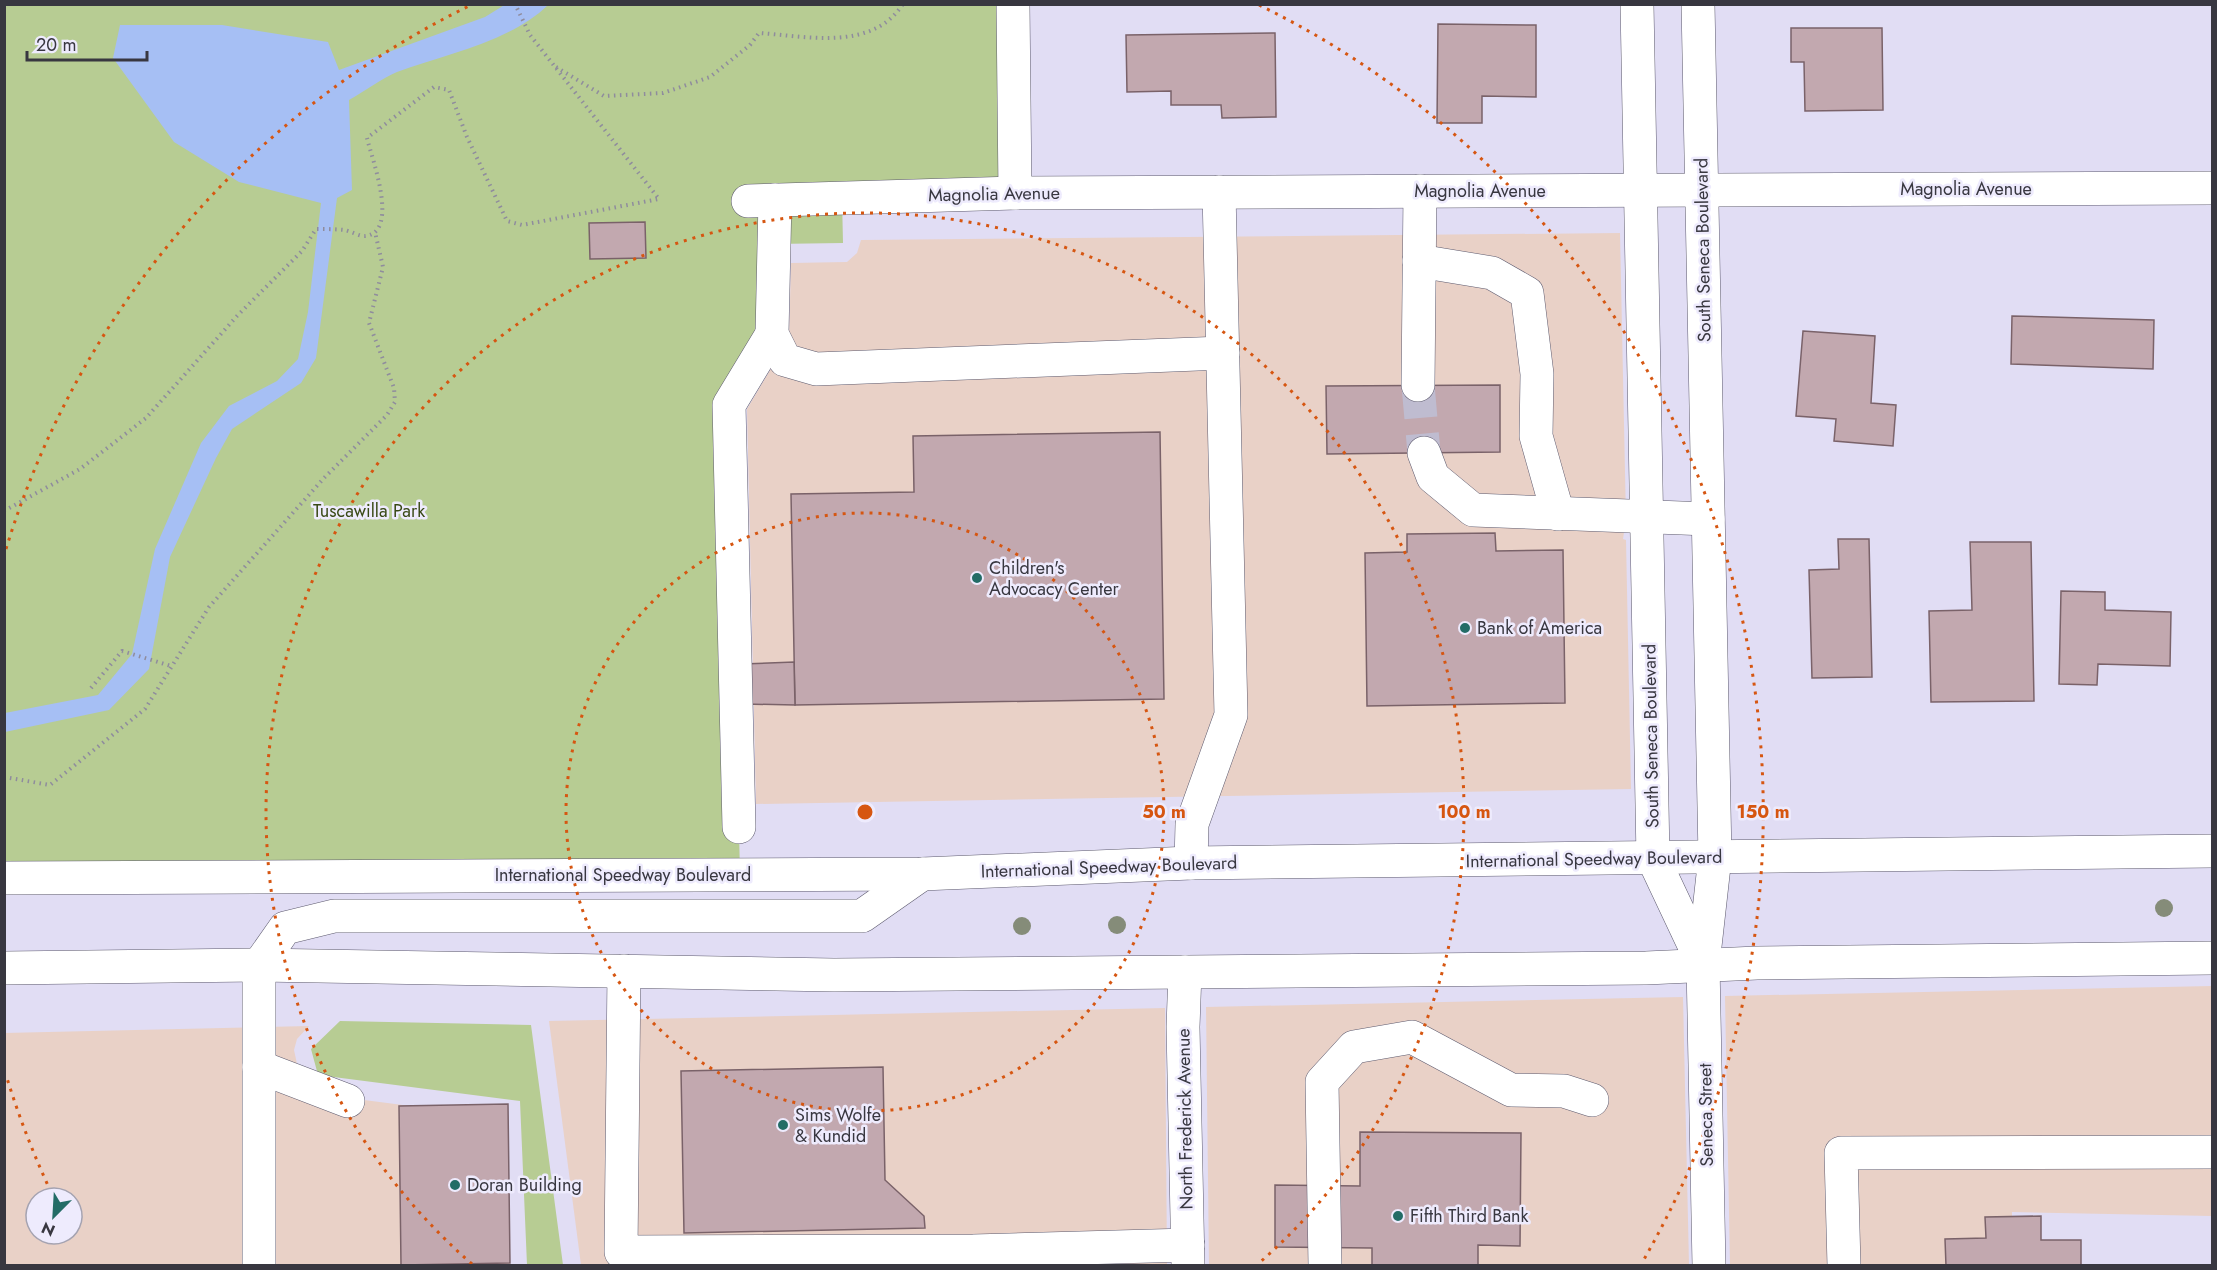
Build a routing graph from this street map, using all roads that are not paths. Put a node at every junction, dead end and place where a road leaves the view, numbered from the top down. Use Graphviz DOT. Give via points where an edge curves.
graph roads {
  1 [pos="1013,4"];
  2 [pos="1636,4"];
  3 [pos="1698,4"];
  4 [pos="2212,188"];
  5 [pos="1640,190"];
  6 [pos="1701,190"];
  7 [pos="1420,191"];
  8 [pos="1219,192"];
  9 [pos="1015,193"];
  10 [pos="1419,261"];
  11 [pos="772,334"];
  12 [pos="1223,353"];
  13 [pos="1418,385"];
  14 [pos="1424,453"];
  15 [pos="1558,514"];
  16 [pos="1647,518"];
  17 [pos="1708,519"];
  18 [pos="739,827"];
  19 [pos="2212,851"];
  20 [pos="1653,858"];
  21 [pos="1715,858"];
  22 [pos="1191,863"];
  23 [pos="922,874"];
  24 [pos="4,878"];
  25 [pos="2212,958"];
  26 [pos="1703,964"];
  27 [pos="259,965"];
  28 [pos="4,968"];
  29 [pos="624,972"];
  30 [pos="1185,972"];
  31 [pos="259,1067"];
  32 [pos="1592,1100"];
  33 [pos="348,1101"];
  34 [pos="2212,1152"];
  35 [pos="1188,1255"];
  36 [pos="259,1266"];
  37 [pos="1325,1266"];
  38 [pos="1709,1266"];
  39 [pos="1844,1266"];
  1 -- 9 [label="main road"];
  2 -- 5 [label="main road, South Seneca Boulevard"];
  3 -- 6 [label="main road, South Seneca Boulevard"];
  4 -- 6 [label="main road, Magnolia Avenue"];
  5 -- 6 [label="main road, Magnolia Avenue"];
  5 -- 7 [label="main road, Magnolia Avenue"];
  5 -- 16 [label="main road, South Seneca Boulevard"];
  6 -- 17 [label="main road, South Seneca Boulevard"];
  7 -- 8 [label="main road, Magnolia Avenue"];
  7 -- 10 [label="main road"];
  8 -- 9 [label="main road, Magnolia Avenue"];
  8 -- 12 [label="main road"];
  9 -- 11 [label="main road, Magnolia Avenue" via="761,200"];
  10 -- 13 [label="main road"];
  10 -- 15 [label="main road" via="1492,273 1527,293 1537,374 1536,436"];
  11 -- 12 [label="main road" via="785,360 816,369"];
  11 -- 18 [label="main road" via="729,405"];
  12 -- 22 [label="main road" via="1231,715 1192,824"];
  14 -- 15 [label="main road" via="1433,477 1473,510"];
  15 -- 16 [label="main road"];
  16 -- 17 [label="main road"];
  16 -- 20 [label="main road, South Seneca Boulevard"];
  17 -- 21 [label="main road, South Seneca Boulevard"];
  19 -- 21 [label="main road, International Speedway Boulevard"];
  20 -- 21 [label="main road, International Speedway Boulevard"];
  20 -- 22 [label="main road, International Speedway Boulevard"];
  20 -- 26 [label="main road, South Seneca Boulevard"];
  21 -- 26 [label="main road, South Seneca Boulevard"];
  22 -- 23 [label="main road, International Speedway Boulevard"];
  23 -- 24 [label="main road, International Speedway Boulevard"];
  23 -- 27 [label="main road" via="862,916 334,916 285,928"];
  25 -- 26 [label="main road"];
  26 -- 30 [label="main road" via="1646,968"];
  26 -- 38 [label="main road, Seneca Street"];
  27 -- 28 [label="main road"];
  27 -- 29 [label="main road"];
  27 -- 31 [label="main road"];
  29 -- 30 [label="main road"];
  29 -- 35 [label="main road" via="621,1252"];
  30 -- 35 [label="main road, North Frederick Avenue"];
  31 -- 33 [label="main road"];
  31 -- 36 [label="main road"];
  32 -- 37 [label="main road" via="1564,1091 1511,1090 1412,1037 1354,1047 1322,1082"];
  34 -- 39 [label="main road" via="1841,1153"];
}
